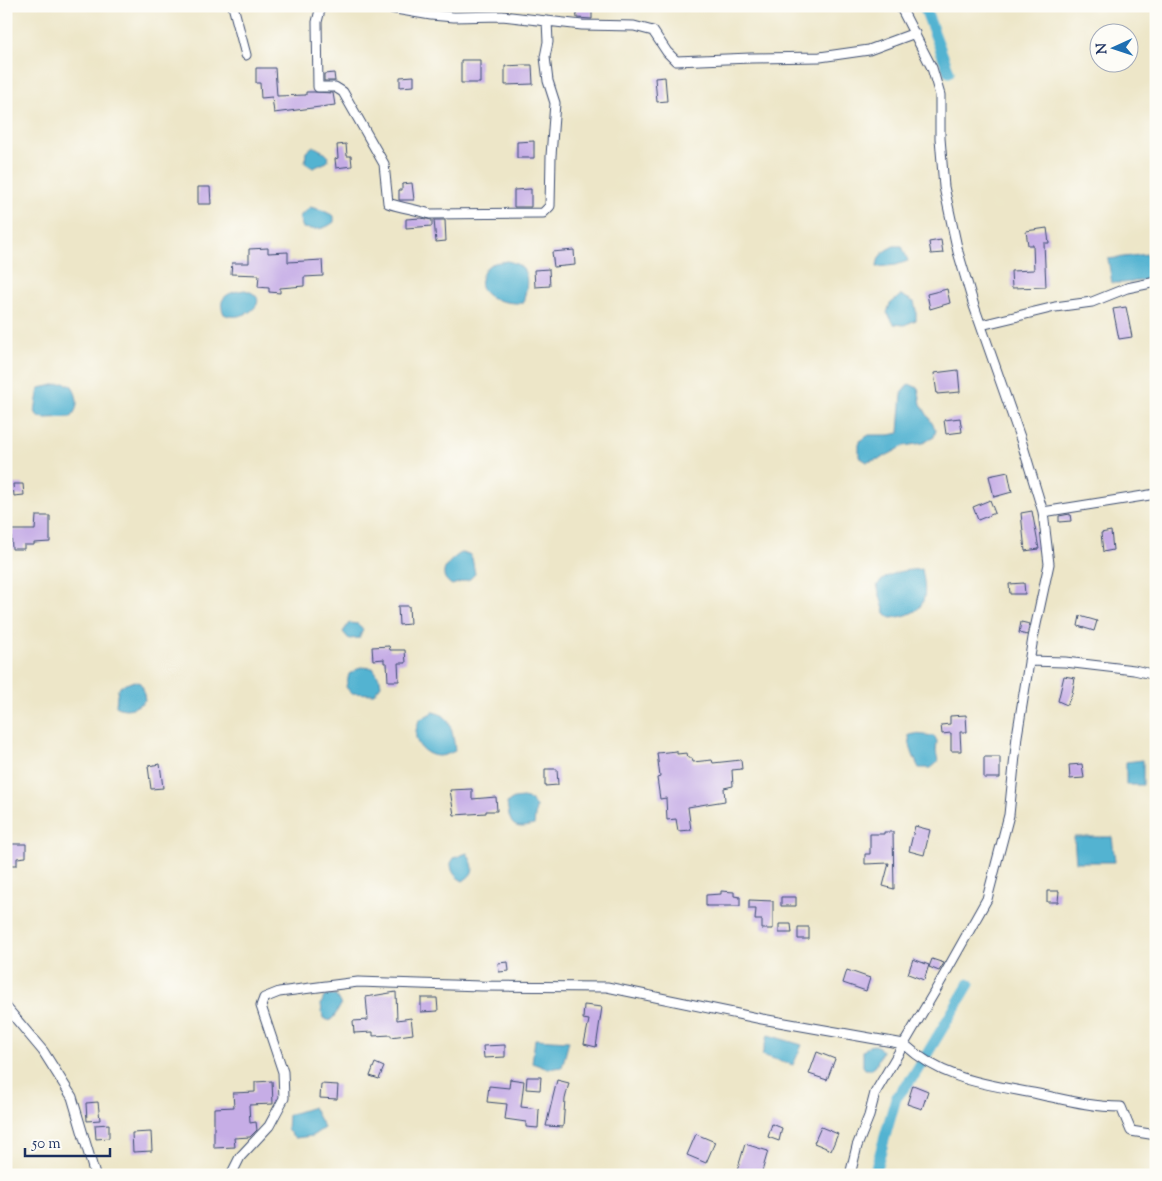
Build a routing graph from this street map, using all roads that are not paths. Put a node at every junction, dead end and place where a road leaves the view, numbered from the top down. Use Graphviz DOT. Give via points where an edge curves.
graph roads {
  1 [pos="233,6"];
  2 [pos="321,6"];
  3 [pos="378,6"];
  4 [pos="900,6"];
  5 [pos="547,21"];
  6 [pos="915,33"];
  7 [pos="246,55"];
  8 [pos="1156,282"];
  9 [pos="981,325"];
  10 [pos="1156,494"];
  11 [pos="1043,512"];
  12 [pos="1032,661"];
  13 [pos="1156,676"];
  14 [pos="6,1007"];
  15 [pos="904,1044"];
  16 [pos="1156,1135"];
  17 [pos="95,1175"];
  18 [pos="231,1175"];
  19 [pos="850,1175"];
  1 -- 7 [label="street"];
  2 -- 5 [label="street" via="316,22 318,87 335,87 343,92 384,164 388,203 430,214 543,213 550,206 555,103 545,57"];
  3 -- 5 [label="street" via="431,15 502,16"];
  4 -- 6 [label="street"];
  5 -- 6 [label="street" via="634,26 654,31 676,61 820,57 869,50"];
  6 -- 9 [label="street" via="932,68 940,95 944,187 958,252"];
  8 -- 9 [label="street" via="1127,288 1092,302"];
  9 -- 11 [label="street"];
  10 -- 11 [label="street"];
  11 -- 12 [label="street" via="1049,564"];
  12 -- 13 [label="street" via="1134,670"];
  12 -- 15 [label="street" via="1017,736 1009,816 987,899"];
  14 -- 17 [label="street" via="43,1052 72,1097"];
  15 -- 16 [label="street" via="937,1068 987,1086 1097,1107 1121,1107 1131,1131"];
  15 -- 18 [label="street" via="607,987 358,982 279,992 264,998 261,1006 283,1072 284,1098 269,1126 240,1157"];
  15 -- 19 [label="street" via="874,1093"];
}
